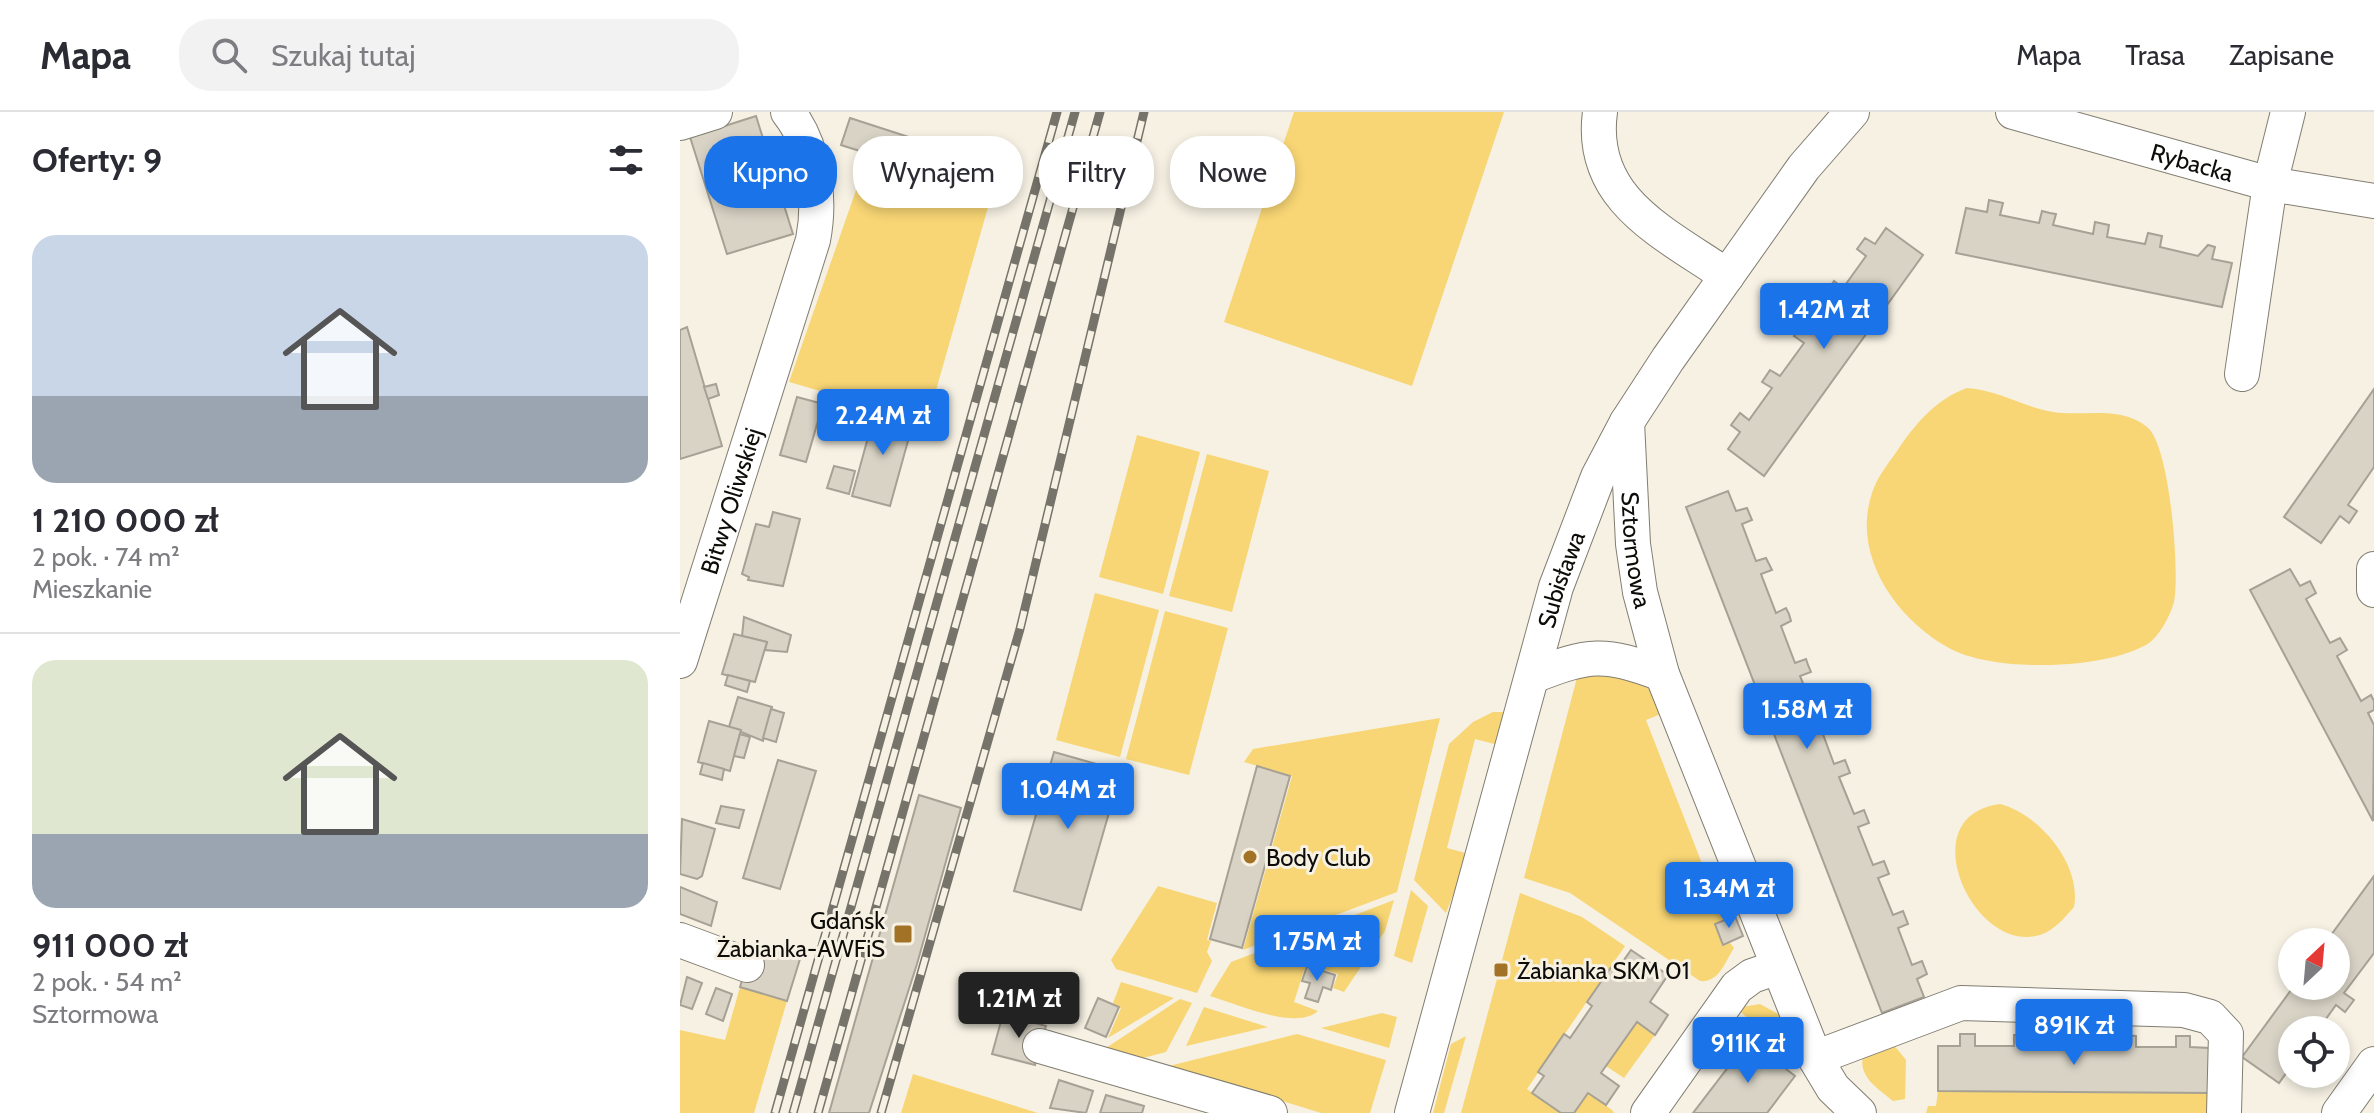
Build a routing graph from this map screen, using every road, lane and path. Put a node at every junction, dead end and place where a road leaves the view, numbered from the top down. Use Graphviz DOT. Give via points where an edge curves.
graph roads {
  1 [pos="715,112"];
  2 [pos="788,112"];
  3 [pos="1600,112"];
  4 [pos="1852,112"];
  5 [pos="2013,112"];
  6 [pos="2288,112"];
  7 [pos="2078,121"];
  8 [pos="680,123"];
  9 [pos="2270,184"];
  10 [pos="2374,201"];
  11 [pos="1727,276"];
  12 [pos="2242,374"];
  13 [pos="1627,422"];
  14 [pos="2374,569"];
  15 [pos="2374,590"];
  16 [pos="680,661"];
  17 [pos="1662,674"];
  18 [pos="1533,676"];
  19 [pos="680,940"];
  20 [pos="747,965"];
  21 [pos="1778,967"];
  22 [pos="1040,1046"];
  23 [pos="1815,1058"];
  24 [pos="2374,1064"];
  25 [pos="1270,1113"];
  26 [pos="1412,1113"];
  27 [pos="1648,1113"];
  28 [pos="1859,1113"];
  29 [pos="2224,1113"];
  30 [pos="2339,1113"];
  1 -- 8 [label="street"];
  2 -- 16 [label="street, Bitwy Oliwskiej" via="817,186 815,226"];
  3 -- 11 [label="street" via="1597,135 1608,175 1630,209"];
  4 -- 11 [label="street, Subisława" via="1804,167"];
  5 -- 7 [label="street, Rybacka"];
  6 -- 9 [label="street"];
  7 -- 9 [label="street, Rybacka"];
  9 -- 10 [label="street, Rybacka"];
  9 -- 12 [label="street"];
  11 -- 13 [label="street, Subisława"];
  13 -- 17 [label="street, Sztormowa" via="1633,544"];
  13 -- 18 [label="street, Subisława" via="1598,477 1556,587"];
  14 -- 15 [label="street"];
  17 -- 18 [label="street" via="1604,656 1576,659"];
  17 -- 21 [label="street, Sztormowa"];
  18 -- 26 [label="street, Subisława"];
  19 -- 20 [label="street"];
  21 -- 23 [label="street, Sztormowa"];
  21 -- 27 [label="street" via="1737,987"];
  22 -- 25 [label="street"];
  23 -- 28 [label="street, Sztormowa" via="1833,1088"];
  23 -- 29 [label="street" via="1961,1003 2184,1010 2210,1017 2226,1034"];
  24 -- 30 [label="street"];
}
